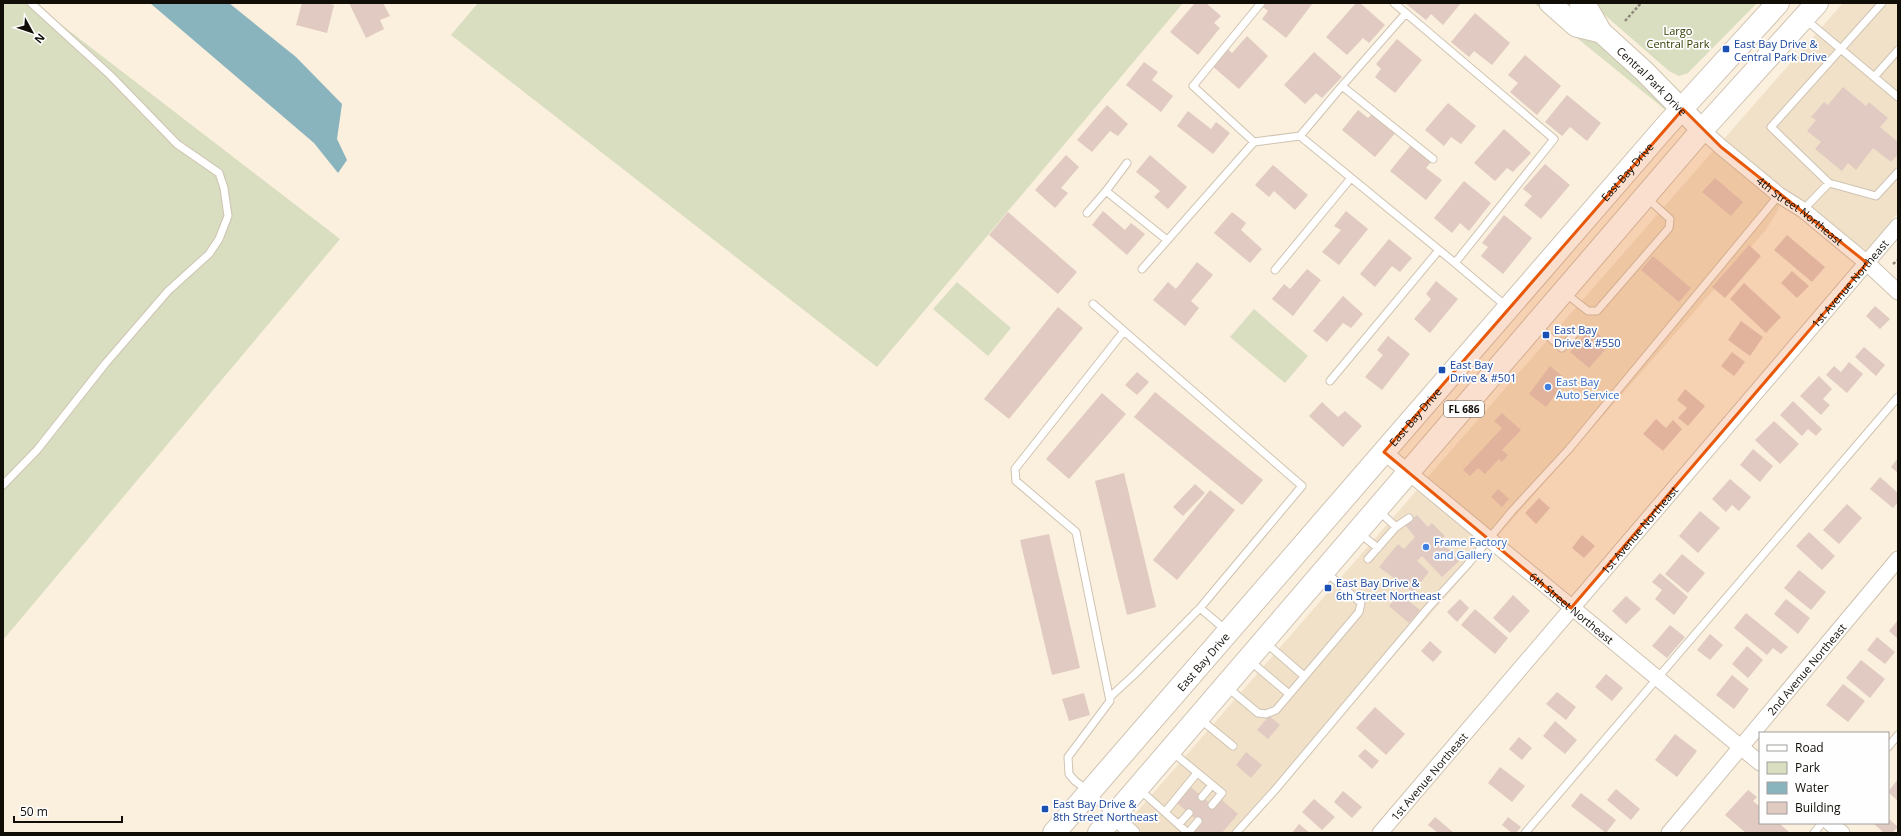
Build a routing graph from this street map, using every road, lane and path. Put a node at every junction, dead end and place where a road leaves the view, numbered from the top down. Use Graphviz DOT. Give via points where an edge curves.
graph roads {
  1 [pos="31,3"];
  2 [pos="1261,3"];
  3 [pos="1394,3"];
  4 [pos="1550,3"];
  5 [pos="1641,3"];
  6 [pos="1778,3"];
  7 [pos="1882,3"];
  8 [pos="1588,7"];
  9 [pos="1810,10"];
  10 [pos="1406,13"];
  11 [pos="1625,22"];
  12 [pos="1601,32"];
  13 [pos="1840,48"];
  14 [pos="1898,50"];
  15 [pos="1874,77"];
  16 [pos="1342,86"];
  17 [pos="1898,97"];
  18 [pos="1682,109"];
  19 [pos="1702,130"];
  20 [pos="1300,136"];
  21 [pos="1254,142"];
  22 [pos="1433,159"];
  23 [pos="1127,163"];
  24 [pos="1898,172"];
  25 [pos="1351,178"];
  26 [pos="1829,183"];
  27 [pos="1106,191"];
  28 [pos="1779,194"];
  29 [pos="1645,197"];
  30 [pos="1803,210"];
  31 [pos="1087,213"];
  32 [pos="1898,226"];
  33 [pos="1168,240"];
  34 [pos="1439,250"];
  35 [pos="1898,260"];
  36 [pos="1455,263"];
  37 [pos="1867,263"];
  38 [pos="1893,264"];
  39 [pos="1142,269"];
  40 [pos="1275,270"];
  41 [pos="1563,292"];
  42 [pos="1898,292"];
  43 [pos="1093,304"];
  44 [pos="1507,307"];
  45 [pos="1535,325"];
  46 [pos="1124,331"];
  47 [pos="1576,332"];
  48 [pos="1330,381"];
  49 [pos="1898,397"];
  50 [pos="1384,452"];
  51 [pos="1409,473"];
  52 [pos="3,484"];
  53 [pos="1378,509"];
  54 [pos="1409,518"];
  55 [pos="1396,527"];
  56 [pos="1358,532"];
  57 [pos="1488,539"];
  58 [pos="1378,548"];
  59 [pos="1368,559"];
  60 [pos="1898,559"];
  61 [pos="1325,571"];
  62 [pos="1200,608"];
  63 [pos="1571,608"];
  64 [pos="1228,632"];
  65 [pos="1264,642"];
  66 [pos="1248,659"];
  67 [pos="1304,676"];
  68 [pos="1657,678"];
  69 [pos="1226,686"];
  70 [pos="1288,694"];
  71 [pos="1110,697"];
  72 [pos="1198,717"];
  73 [pos="1898,735"];
  74 [pos="1232,746"];
  75 [pos="1889,746"];
  76 [pos="1741,747"];
  77 [pos="1170,750"];
  78 [pos="1759,762"];
  79 [pos="1197,773"];
  80 [pos="1212,785"];
  81 [pos="1138,788"];
  82 [pos="1090,792"];
  83 [pos="1202,797"];
  84 [pos="1212,805"];
  85 [pos="1166,811"];
  86 [pos="1189,813"];
  87 [pos="1112,816"];
  88 [pos="1198,821"];
  89 [pos="1179,824"];
  90 [pos="1821,824"];
  91 [pos="1831,824"];
  92 [pos="1054,833"];
  93 [pos="1099,833"];
  94 [pos="1132,833"];
  95 [pos="1188,833"];
  96 [pos="1236,833"];
  97 [pos="1380,833"];
  98 [pos="1525,833"];
  99 [pos="1669,833"];
  100 [pos="1814,833"];
  101 [pos="1842,833"];
  1 -- 52 [label="lane" via="110,75 178,144 219,173 228,216 219,239 209,254 168,290 104,364 37,450"];
  2 -- 21 [label="lane" via="1193,86"];
  3 -- 10 [label="lane"];
  4 -- 12 [label="street, Central Park Drive" via="1576,26"];
  5 -- 11 [label="path"];
  6 -- 18 [label="main road, East Bay Drive / FL 686"];
  7 -- 13 [label="lane"];
  8 -- 12 [label="street, Central Park Drive"];
  9 -- 13 [label="lane"];
  9 -- 19 [label="main road, FL 686"];
  10 -- 16 [label="lane"];
  10 -- 36 [label="lane" via="1554,139"];
  12 -- 18 [label="street, Central Park Drive"];
  13 -- 15 [label="lane"];
  13 -- 26 [label="lane" via="1771,127"];
  14 -- 15 [label="lane"];
  15 -- 17 [label="lane"];
  16 -- 20 [label="lane"];
  16 -- 22 [label="lane"];
  18 -- 19 [label="street, Central Park Drive"];
  18 -- 44 [label="main road, East Bay Drive / FL 686"];
  19 -- 28 [label="street, 4th Street Northeast"];
  19 -- 29 [label="main road, FL 686"];
  20 -- 21 [label="lane"];
  20 -- 25 [label="lane"];
  21 -- 33 [label="lane"];
  23 -- 27 [label="lane"];
  24 -- 26 [label="lane" via="1876,196"];
  25 -- 34 [label="lane"];
  25 -- 40 [label="lane"];
  26 -- 30 [label="lane"];
  27 -- 31 [label="lane"];
  27 -- 33 [label="lane"];
  28 -- 30 [label="street, 4th Street Northeast"];
  28 -- 57 [label="lane" via="1569,449"];
  29 -- 41 [label="main road, FL 686"];
  29 -- 41 [label="lane" via="1670,219 1669,228 1597,311 1588,311"];
  30 -- 37 [label="street, 4th Street Northeast"];
  32 -- 37 [label="street, 1st Avenue Northeast"];
  33 -- 39 [label="lane"];
  34 -- 36 [label="lane"];
  34 -- 48 [label="lane"];
  35 -- 38 [label="path"];
  36 -- 44 [label="lane"];
  37 -- 42 [label="street, 4th Street Northeast"];
  37 -- 63 [label="street, 1st Avenue Northeast"];
  41 -- 45 [label="main road, FL 686"];
  43 -- 46 [label="lane"];
  44 -- 50 [label="main road, East Bay Drive / FL 686"];
  45 -- 47 [label="lane" via="1562,348"];
  45 -- 51 [label="main road, FL 686"];
  46 -- 62 [label="lane" via="1302,486"];
  46 -- 71 [label="lane" via="1015,469 1016,481 1076,532"];
  49 -- 68 [label="lane"];
  50 -- 51 [label="street, 6th Street Northeast"];
  50 -- 64 [label="main road, East Bay Drive / FL 686"];
  51 -- 53 [label="main road, FL 686"];
  51 -- 57 [label="street, 6th Street Northeast"];
  53 -- 55 [label="lane"];
  53 -- 56 [label="main road, FL 686"];
  54 -- 55 [label="lane"];
  55 -- 58 [label="lane"];
  56 -- 58 [label="lane"];
  56 -- 61 [label="main road, FL 686"];
  57 -- 63 [label="street, 6th Street Northeast"];
  57 -- 96 [label="lane"];
  58 -- 59 [label="lane"];
  60 -- 76 [label="street, 2nd Avenue Northeast"];
  61 -- 65 [label="main road, FL 686"];
  61 -- 67 [label="lane" via="1362,603 1359,612"];
  62 -- 64 [label="lane"];
  62 -- 71 [label="lane"];
  63 -- 68 [label="street, 6th Street Northeast"];
  63 -- 97 [label="street, 1st Avenue Northeast"];
  64 -- 82 [label="main road, East Bay Drive / FL 686"];
  65 -- 66 [label="main road, FL 686"];
  65 -- 67 [label="lane"];
  66 -- 69 [label="main road, FL 686"];
  66 -- 70 [label="lane"];
  67 -- 70 [label="lane"];
  68 -- 76 [label="street, 6th Street Northeast"];
  68 -- 98 [label="lane"];
  69 -- 70 [label="lane" via="1258,713 1266,714 1276,710"];
  69 -- 72 [label="main road, FL 686"];
  71 -- 82 [label="lane" via="1110,701 1068,757 1069,774"];
  72 -- 74 [label="lane"];
  72 -- 77 [label="main road, FL 686"];
  73 -- 75 [label="lane"];
  76 -- 78 [label="street, 6th Street Northeast"];
  76 -- 99 [label="street, 2nd Avenue Northeast"];
  77 -- 79 [label="lane"];
  77 -- 81 [label="main road, FL 686"];
  79 -- 80 [label="lane"];
  79 -- 85 [label="lane"];
  80 -- 83 [label="lane"];
  80 -- 84 [label="lane" via="1222,793"];
  81 -- 85 [label="lane"];
  81 -- 87 [label="main road, FL 686"];
  82 -- 87 [label="lane"];
  82 -- 92 [label="main road, East Bay Drive / FL 686"];
  85 -- 89 [label="lane"];
  86 -- 89 [label="lane"];
  87 -- 93 [label="main road, FL 686"];
  87 -- 94 [label="street"];
  88 -- 95 [label="lane"];
  89 -- 95 [label="lane"];
  90 -- 100 [label="lane"];
  91 -- 101 [label="street"];
}
